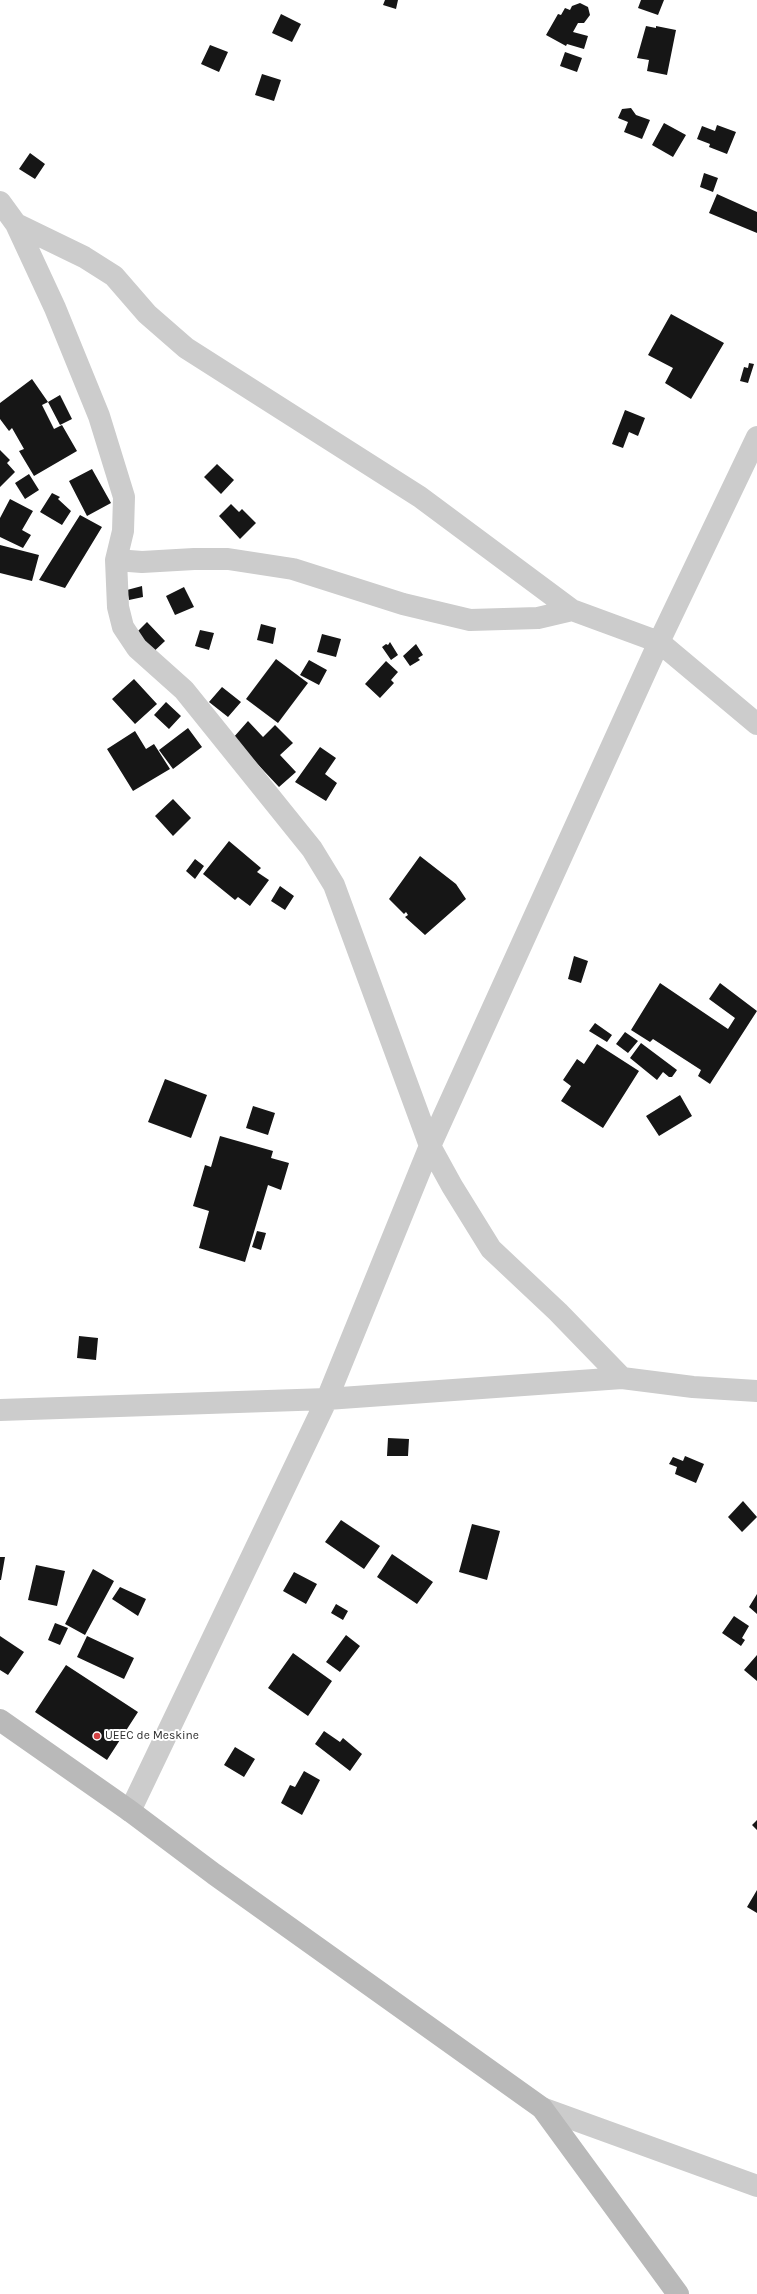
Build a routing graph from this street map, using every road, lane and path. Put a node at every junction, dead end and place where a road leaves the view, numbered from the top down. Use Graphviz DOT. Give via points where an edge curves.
graph roads {
  1 [pos="0,202"];
  2 [pos="16,224"];
  3 [pos="757,437"];
  4 [pos="116,560"];
  5 [pos="572,610"];
  6 [pos="659,642"];
  7 [pos="757,724"];
  8 [pos="430,1146"];
  9 [pos="622,1378"];
  10 [pos="757,1391"];
  11 [pos="327,1399"];
  12 [pos="0,1410"];
  13 [pos="0,1720"];
  14 [pos="130,1811"];
  15 [pos="542,2108"];
  16 [pos="757,2186"];
  17 [pos="678,2294"];
  1 -- 2 [label="street"];
  2 -- 4 [label="street" via="55,308 99,416 124,497 123,531"];
  2 -- 5 [label="street" via="84,257 114,276 147,314 186,348 420,496"];
  3 -- 6 [label="street"];
  4 -- 5 [label="street" via="142,562 228,559 293,569 403,604 470,620 538,618"];
  4 -- 8 [label="street" via="118,607 123,627 136,648 184,690 312,849 334,885"];
  5 -- 6 [label="street"];
  6 -- 7 [label="street"];
  6 -- 8 [label="street"];
  8 -- 9 [label="street" via="491,1249 558,1312"];
  8 -- 11 [label="street"];
  9 -- 10 [label="street" via="693,1387"];
  9 -- 11 [label="street"];
  11 -- 12 [label="street"];
  11 -- 14 [label="street"];
  13 -- 14 [label="main road"];
  14 -- 15 [label="main road"];
  15 -- 16 [label="street"];
  15 -- 17 [label="main road"];
}
